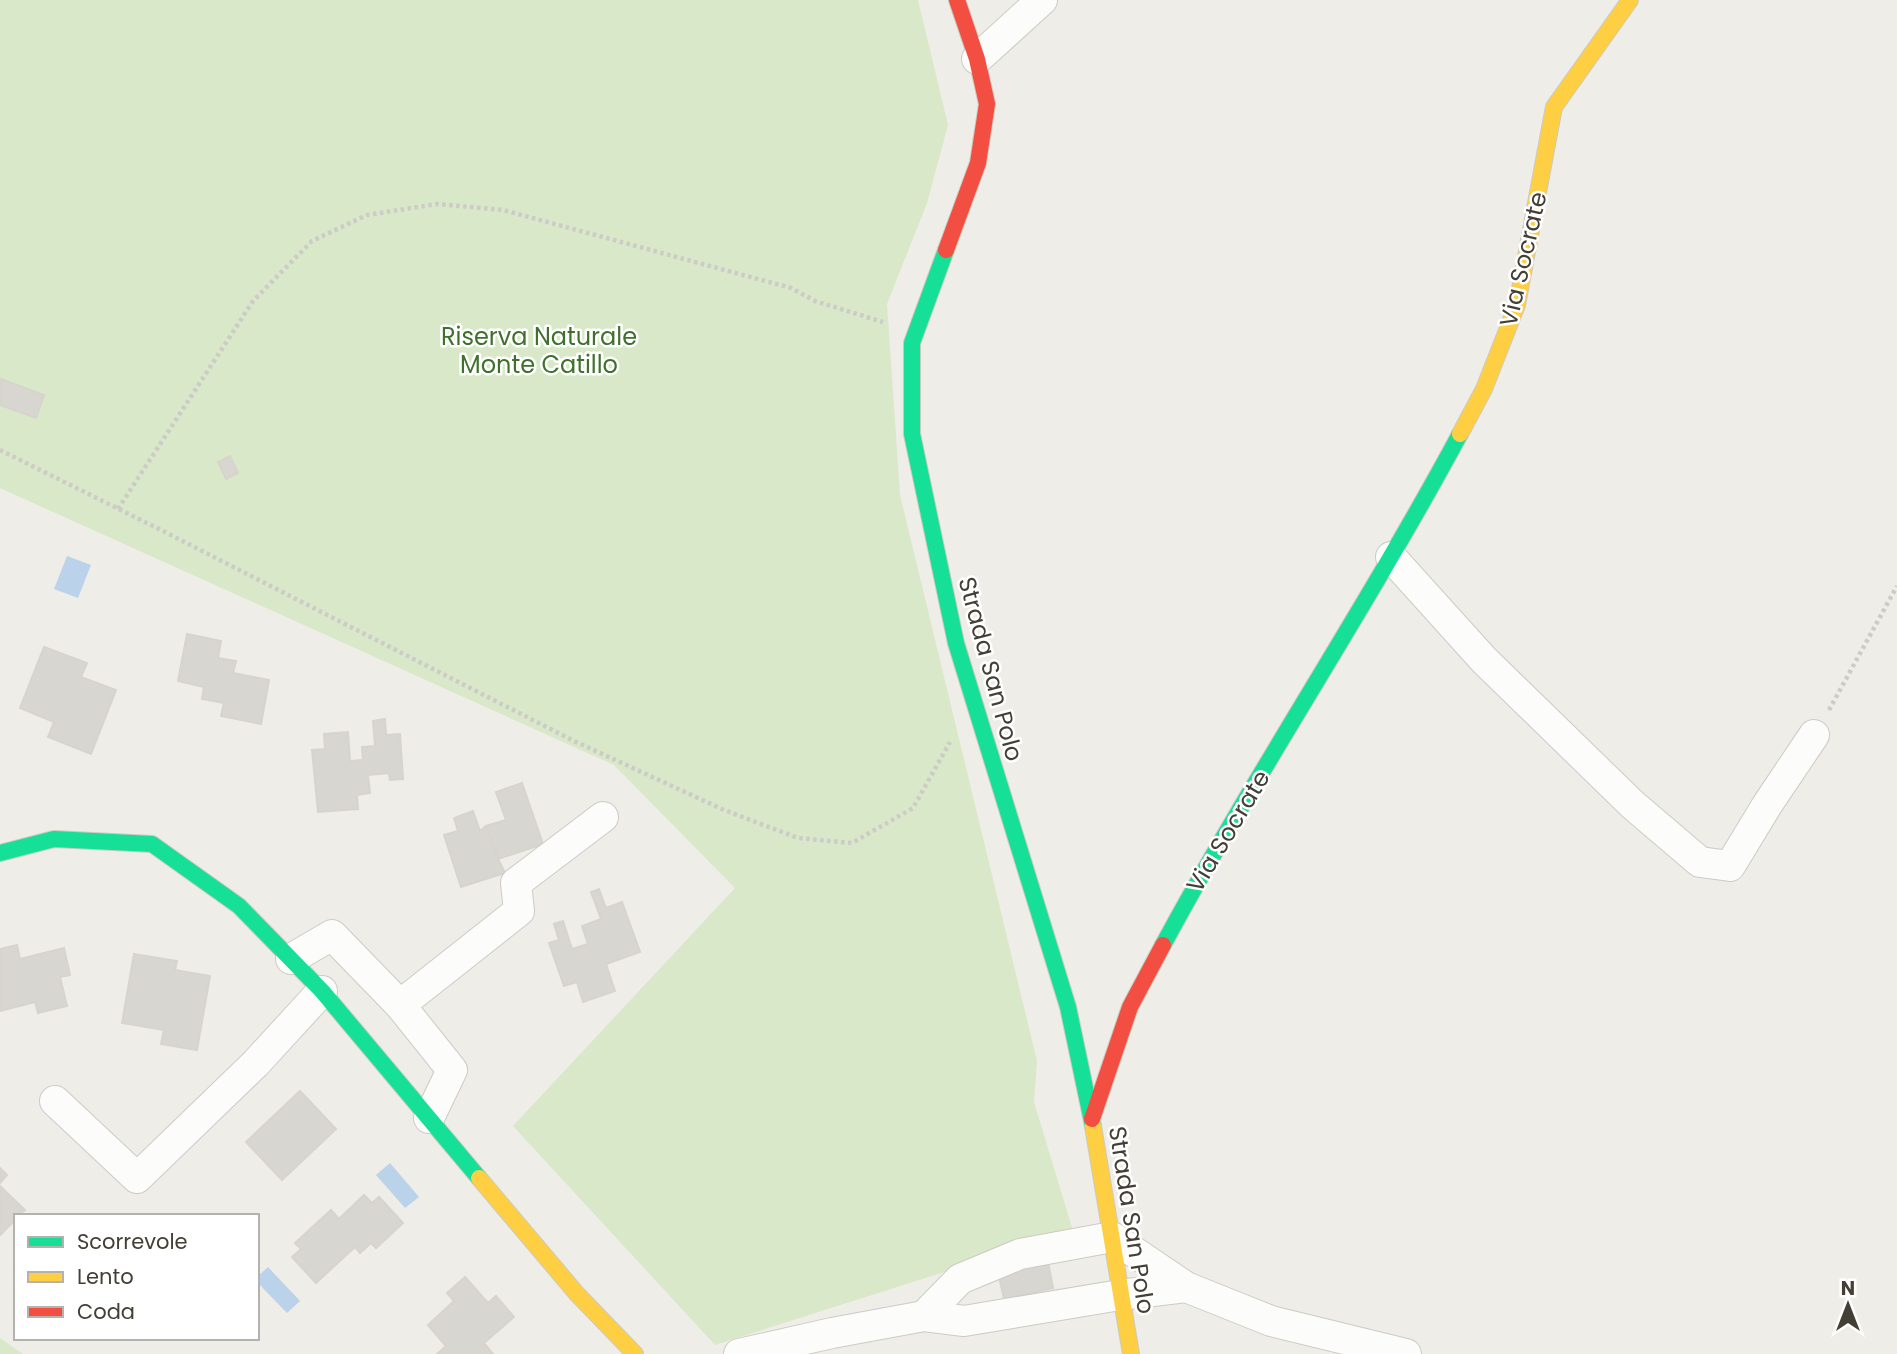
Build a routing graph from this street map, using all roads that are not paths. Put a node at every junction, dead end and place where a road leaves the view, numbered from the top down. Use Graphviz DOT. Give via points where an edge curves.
graph roads {
  1 [pos="957,0"];
  2 [pos="1042,0"];
  3 [pos="1630,0"];
  4 [pos="977,59"];
  5 [pos="1391,557"];
  6 [pos="1814,735"];
  7 [pos="603,817"];
  8 [pos="0,853"];
  9 [pos="291,959"];
  10 [pos="322,991"];
  11 [pos="400,1005"];
  12 [pos="55,1101"];
  13 [pos="429,1118"];
  14 [pos="1092,1119"];
  15 [pos="1112,1237"];
  16 [pos="1186,1287"];
  17 [pos="1120,1295"];
  18 [pos="924,1317"];
  19 [pos="635,1354"];
  20 [pos="739,1354"];
  21 [pos="1131,1354"];
  22 [pos="1406,1354"];
  1 -- 4 [label="street, Strada San Polo"];
  2 -- 4 [label="street"];
  3 -- 5 [label="street, Via Socrate" via="1554,107 1517,305 1484,389"];
  4 -- 14 [label="street, Strada San Polo" via="986,104 978,163 912,343 912,434 956,643 1068,1007"];
  5 -- 6 [label="street" via="1484,660 1633,805 1700,862 1730,866"];
  5 -- 14 [label="street, Via Socrate" via="1202,873 1136,995"];
  7 -- 11 [label="street" via="516,883 519,911"];
  8 -- 9 [label="street" via="54,839 152,844 239,906"];
  9 -- 10 [label="street"];
  9 -- 11 [label="street" via="332,935"];
  10 -- 12 [label="street" via="256,1063 137,1178"];
  10 -- 13 [label="street"];
  11 -- 13 [label="street" via="452,1070"];
  13 -- 19 [label="street" via="577,1294"];
  14 -- 15 [label="street, Strada San Polo"];
  15 -- 16 [label="street"];
  15 -- 17 [label="street, Strada San Polo"];
  15 -- 18 [label="street" via="1020,1254 961,1279"];
  16 -- 17 [label="street"];
  16 -- 22 [label="street" via="1271,1321"];
  17 -- 18 [label="street" via="964,1321"];
  17 -- 21 [label="street, Strada San Polo"];
  18 -- 20 [label="street"];
}
